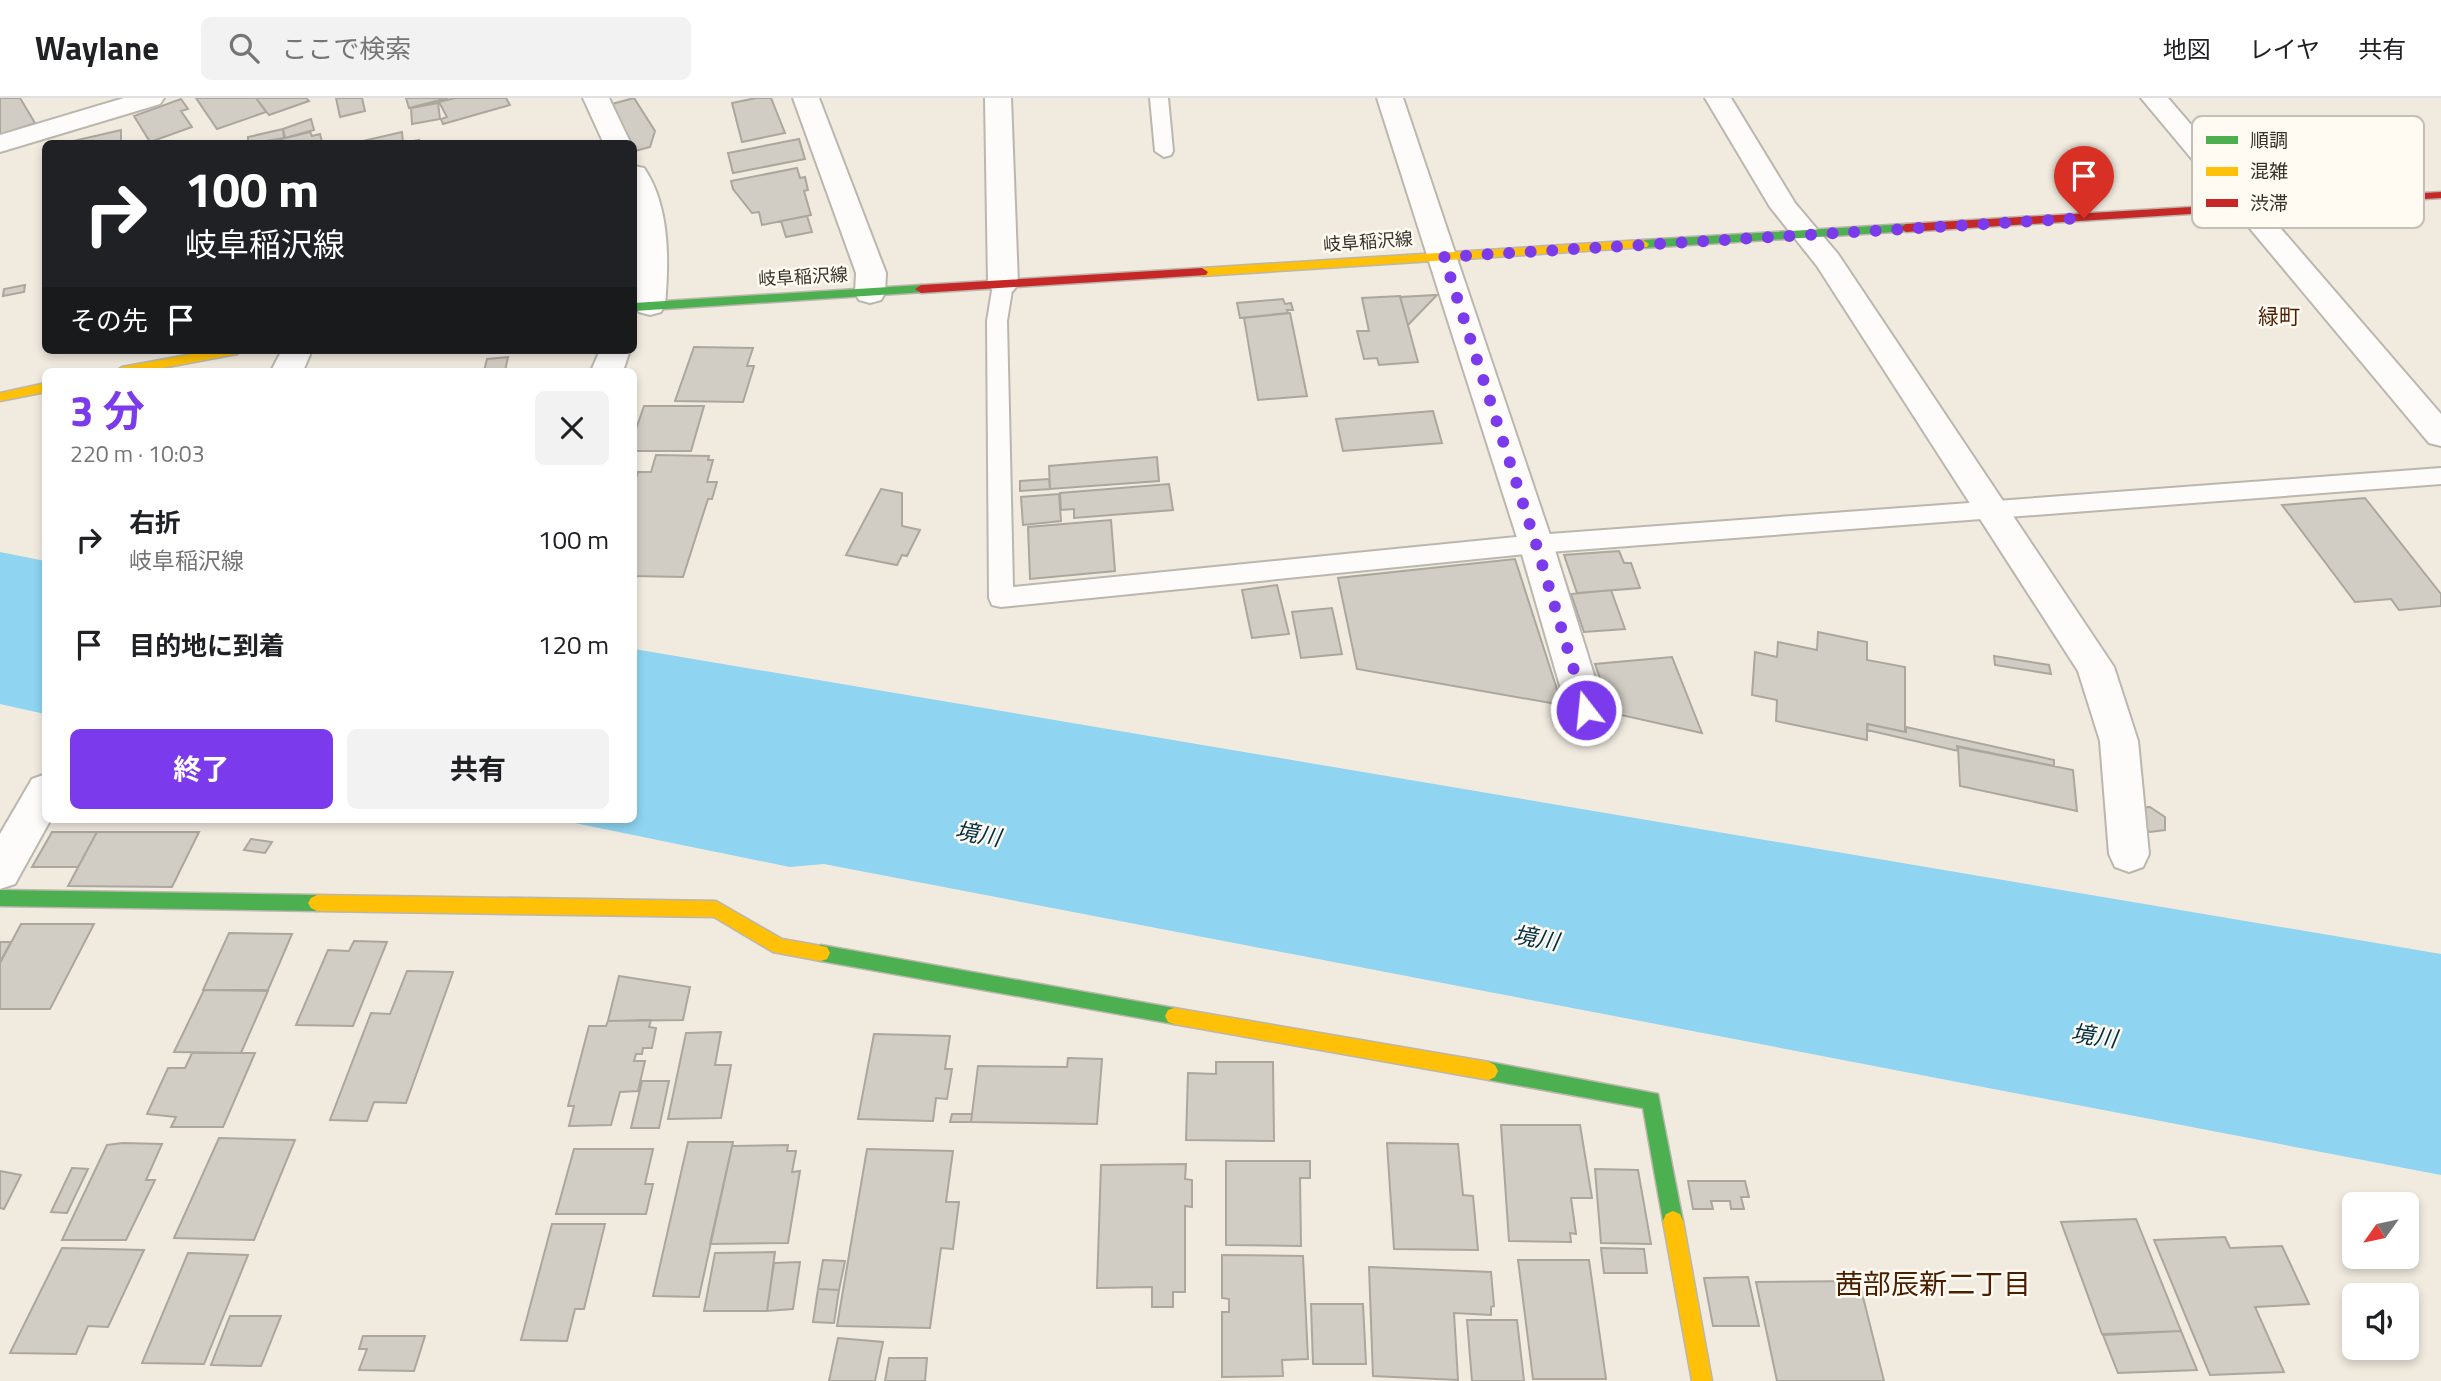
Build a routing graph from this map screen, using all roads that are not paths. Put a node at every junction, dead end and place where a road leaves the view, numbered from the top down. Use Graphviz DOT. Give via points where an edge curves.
graph roads {
  1 [pos="151,98"];
  2 [pos="596,98"];
  3 [pos="806,98"];
  4 [pos="998,98"];
  5 [pos="1159,98"];
  6 [pos="1390,98"];
  7 [pos="1718,98"];
  8 [pos="2154,98"];
  9 [pos="616,140"];
  10 [pos="2192,141"];
  11 [pos="0,144"];
  12 [pos="1164,150"];
  13 [pos="637,180"];
  14 [pos="2192,211"];
  15 [pos="2268,228"];
  16 [pos="1808,236"];
  17 [pos="1444,257"];
  18 [pos="1003,284"];
  19 [pos="870,293"];
  20 [pos="642,306"];
  21 [pos="215,354"];
  22 [pos="138,368"];
  23 [pos="42,388"];
  24 [pos="0,397"];
  25 [pos="2441,435"];
  26 [pos="2441,476"];
  27 [pos="1992,508"];
  28 [pos="1536,544"];
  29 [pos="1586,710"];
  30 [pos="42,798"];
  31 [pos="2129,854"];
  32 [pos="0,871"];
  33 [pos="0,898"];
  34 [pos="1702,1381"];
  1 -- 11 [label="street"];
  2 -- 9 [label="street"];
  3 -- 19 [label="street" via="872,273"];
  4 -- 18 [label="street"];
  5 -- 12 [label="lane"];
  6 -- 17 [label="street"];
  7 -- 16 [label="street" via="1784,207"];
  8 -- 10 [label="street"];
  13 -- 20 [label="street" via="654,267"];
  14 -- 16 [label="main road, 岐阜稲沢線"];
  15 -- 25 [label="street"];
  16 -- 17 [label="main road, 岐阜稲沢線"];
  16 -- 27 [label="street"];
  17 -- 18 [label="main road, 岐阜稲沢線"];
  17 -- 28 [label="street"];
  18 -- 19 [label="main road, 岐阜稲沢線"];
  18 -- 28 [label="lane" via="997,321 1001,598"];
  19 -- 20 [label="main road, 岐阜稲沢線"];
  21 -- 22 [label="main road"];
  23 -- 24 [label="main road"];
  26 -- 27 [label="lane"];
  27 -- 28 [label="lane"];
  27 -- 31 [label="street" via="2095,667 2119,741"];
  28 -- 29 [label="street"];
  30 -- 32 [label="street"];
  33 -- 34 [label="main road" via="716,909 779,946 1651,1100"];
}
